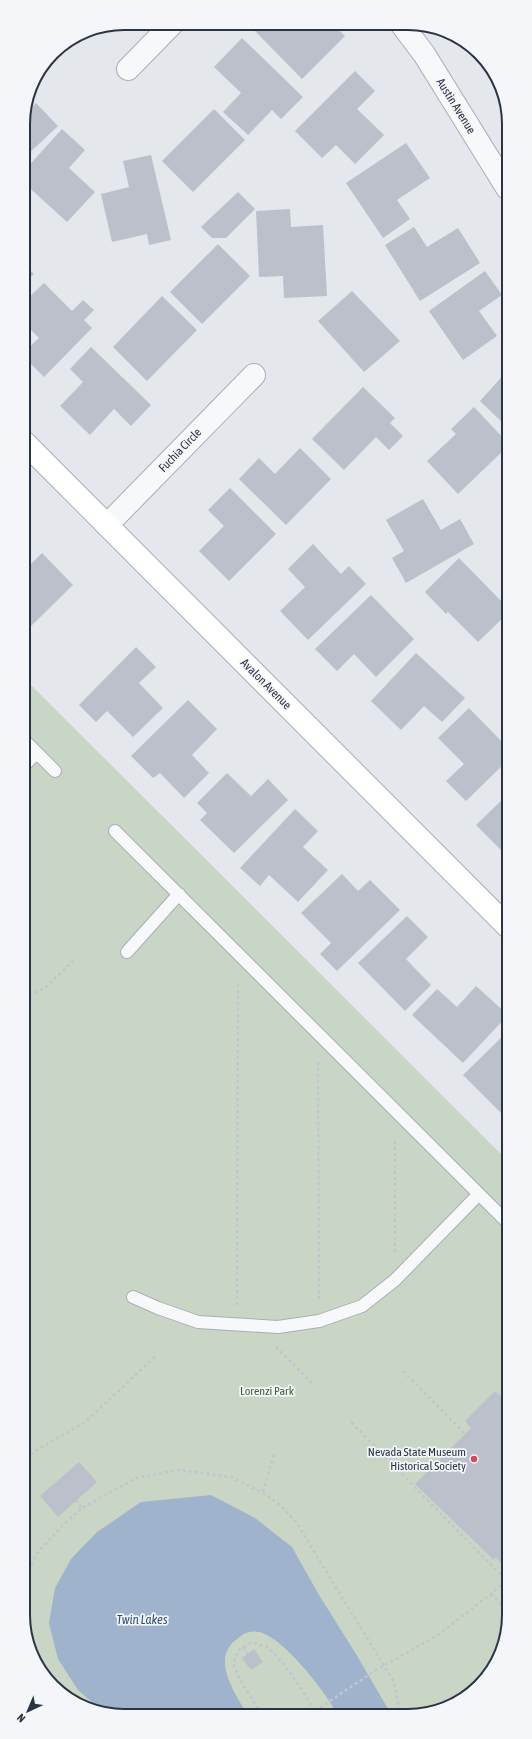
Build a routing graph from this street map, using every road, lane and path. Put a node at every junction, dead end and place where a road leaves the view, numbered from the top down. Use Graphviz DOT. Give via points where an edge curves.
graph roads {
  1 [pos="166,30"];
  2 [pos="406,30"];
  3 [pos="128,69"];
  4 [pos="502,180"];
  5 [pos="254,375"];
  6 [pos="30,448"];
  7 [pos="107,525"];
  8 [pos="30,746"];
  9 [pos="36,752"];
  10 [pos="30,759"];
  11 [pos="56,771"];
  12 [pos="116,831"];
  13 [pos="179,894"];
  14 [pos="502,921"];
  15 [pos="127,952"];
  16 [pos="238,953"];
  17 [pos="73,961"];
  18 [pos="30,995"];
  19 [pos="318,1034"];
  20 [pos="395,1111"];
  21 [pos="479,1194"];
  22 [pos="502,1218"];
  23 [pos="395,1280"];
  24 [pos="133,1297"];
  25 [pos="237,1309"];
  26 [pos="319,1321"];
  27 [pos="275,1346"];
  28 [pos="155,1357"];
  29 [pos="403,1371"];
  30 [pos="314,1385"];
  31 [pos="351,1422"];
  32 [pos="465,1434"];
  33 [pos="30,1454"];
  34 [pos="274,1454"];
  35 [pos="263,1493"];
  36 [pos="76,1500"];
  37 [pos="82,1508"];
  38 [pos="30,1566"];
  39 [pos="502,1576"];
  40 [pos="502,1584"];
  41 [pos="491,1594"];
  42 [pos="502,1605"];
  43 [pos="243,1647"];
  44 [pos="248,1654"];
  45 [pos="385,1665"];
  46 [pos="258,1709"];
  47 [pos="314,1709"];
  48 [pos="320,1709"];
  49 [pos="399,1709"];
  1 -- 3 [label="street"];
  2 -- 4 [label="street, Austin Avenue" via="424,54"];
  5 -- 7 [label="street, Fuchia Circle"];
  6 -- 7 [label="street, Avalon Avenue"];
  7 -- 14 [label="street, Avalon Avenue"];
  8 -- 9 [label="lane"];
  9 -- 10 [label="lane"];
  9 -- 11 [label="lane"];
  12 -- 13 [label="lane"];
  13 -- 15 [label="lane"];
  13 -- 16 [label="lane"];
  16 -- 19 [label="lane"];
  16 -- 25 [label="path"];
  17 -- 18 [label="path" via="45,988"];
  19 -- 20 [label="lane"];
  19 -- 26 [label="path"];
  20 -- 21 [label="lane"];
  20 -- 23 [label="path"];
  21 -- 22 [label="lane"];
  21 -- 23 [label="lane"];
  23 -- 26 [label="lane" via="362,1306"];
  24 -- 26 [label="lane" via="198,1322 278,1327"];
  27 -- 30 [label="path"];
  28 -- 33 [label="path" via="85,1422"];
  29 -- 32 [label="path"];
  31 -- 39 [label="path"];
  34 -- 35 [label="path"];
  35 -- 37 [label="path" via="231,1478 179,1470 136,1478"];
  35 -- 45 [label="path" via="278,1503 296,1522"];
  36 -- 37 [label="path"];
  37 -- 38 [label="path" via="38,1552"];
  40 -- 41 [label="path"];
  41 -- 42 [label="path"];
  41 -- 45 [label="path" via="438,1635"];
  43 -- 44 [label="path"];
  43 -- 46 [label="path" via="233,1663"];
  43 -- 47 [label="path" via="252,1642 267,1648 279,1659"];
  45 -- 48 [label="path"];
  45 -- 49 [label="path" via="394,1682"];
}
